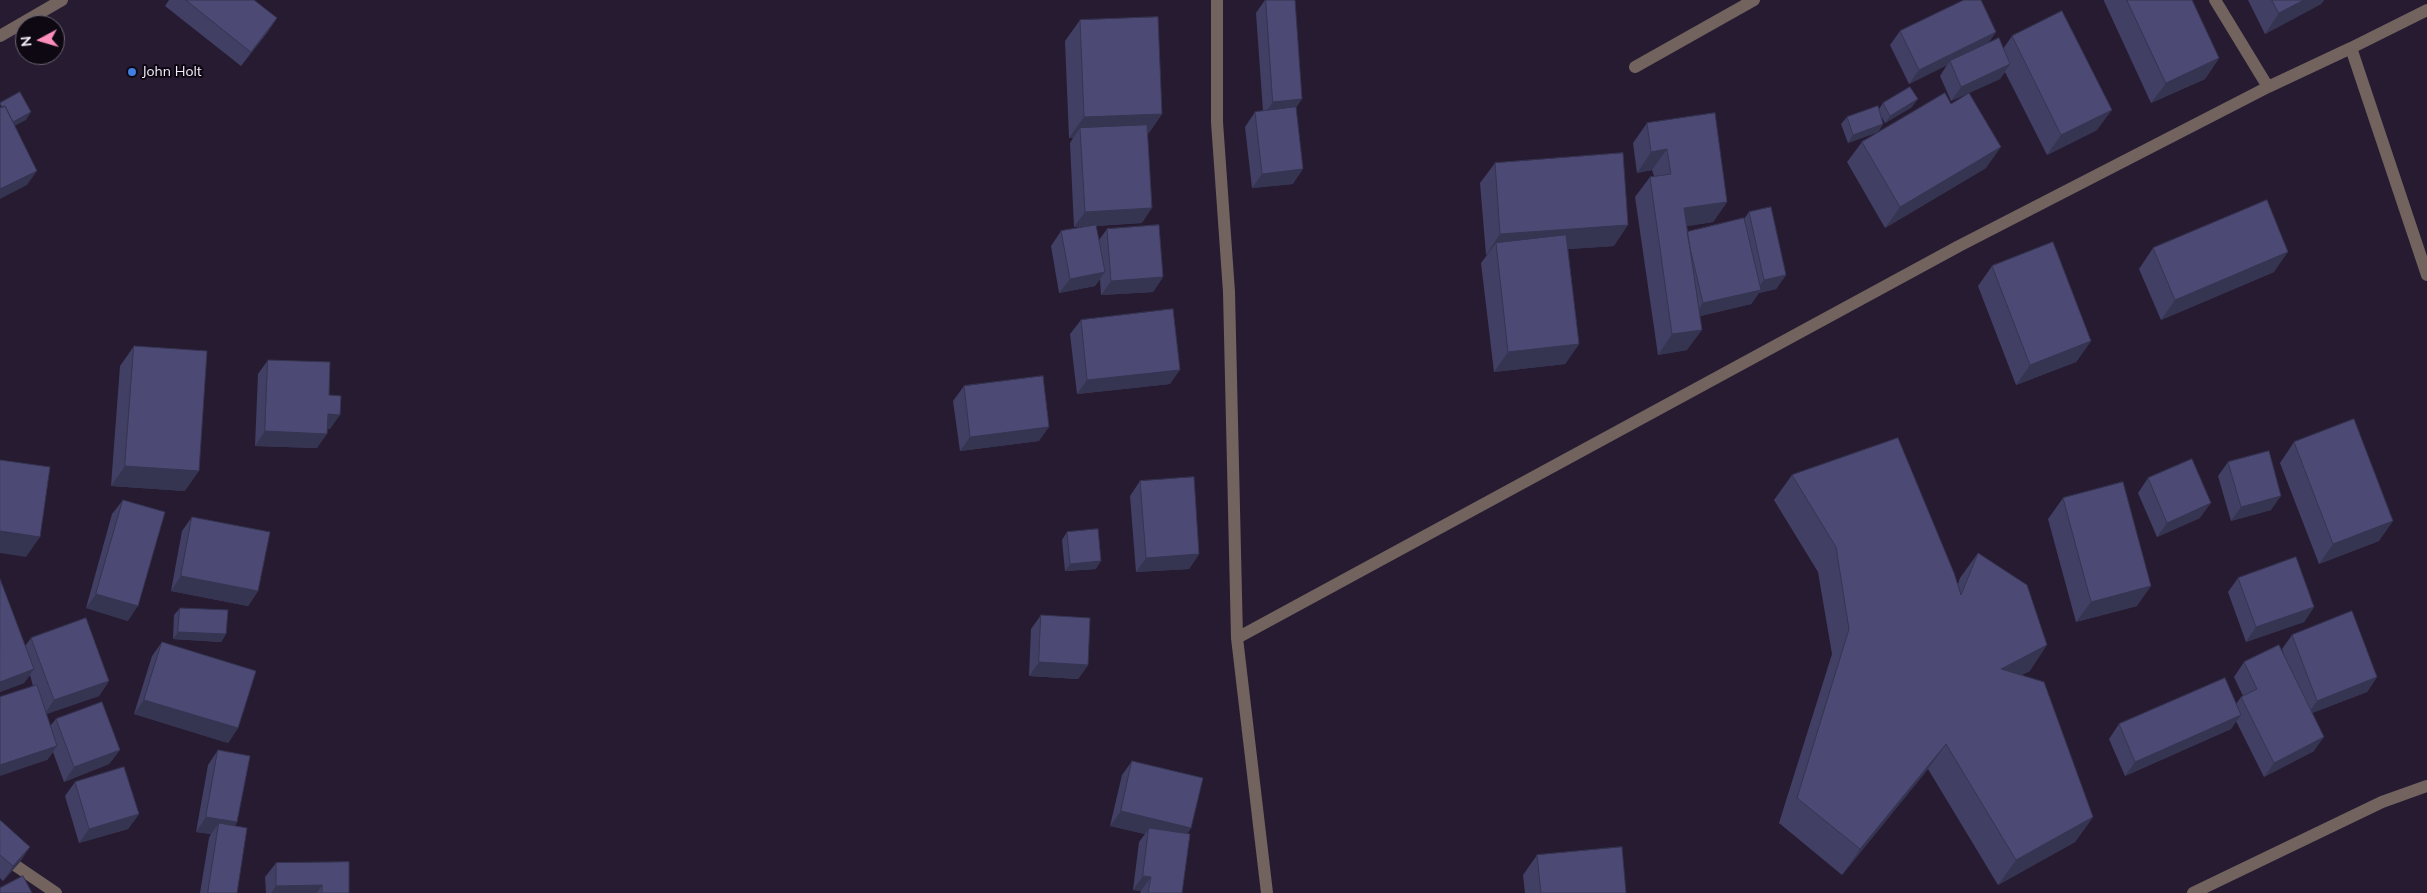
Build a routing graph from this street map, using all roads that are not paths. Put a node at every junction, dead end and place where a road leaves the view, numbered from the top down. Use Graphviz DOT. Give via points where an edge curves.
graph roads {
  1 [pos="62,0"];
  2 [pos="1217,0"];
  3 [pos="1754,0"];
  4 [pos="2215,0"];
  5 [pos="2427,10"];
  6 [pos="0,36"];
  7 [pos="2352,48"];
  8 [pos="1635,67"];
  9 [pos="2268,87"];
  10 [pos="2427,275"];
  11 [pos="1237,638"];
  12 [pos="2427,786"];
  13 [pos="0,855"];
  14 [pos="56,893"];
  15 [pos="1267,893"];
  16 [pos="2193,893"];
  1 -- 6 [label="street"];
  2 -- 11 [label="street" via="1217,122 1229,292"];
  3 -- 8 [label="street"];
  4 -- 9 [label="street"];
  5 -- 7 [label="street"];
  7 -- 9 [label="street"];
  7 -- 10 [label="street"];
  9 -- 11 [label="street" via="1959,246"];
  11 -- 15 [label="street"];
  12 -- 16 [label="street" via="2382,802"];
  13 -- 14 [label="street"];
}
